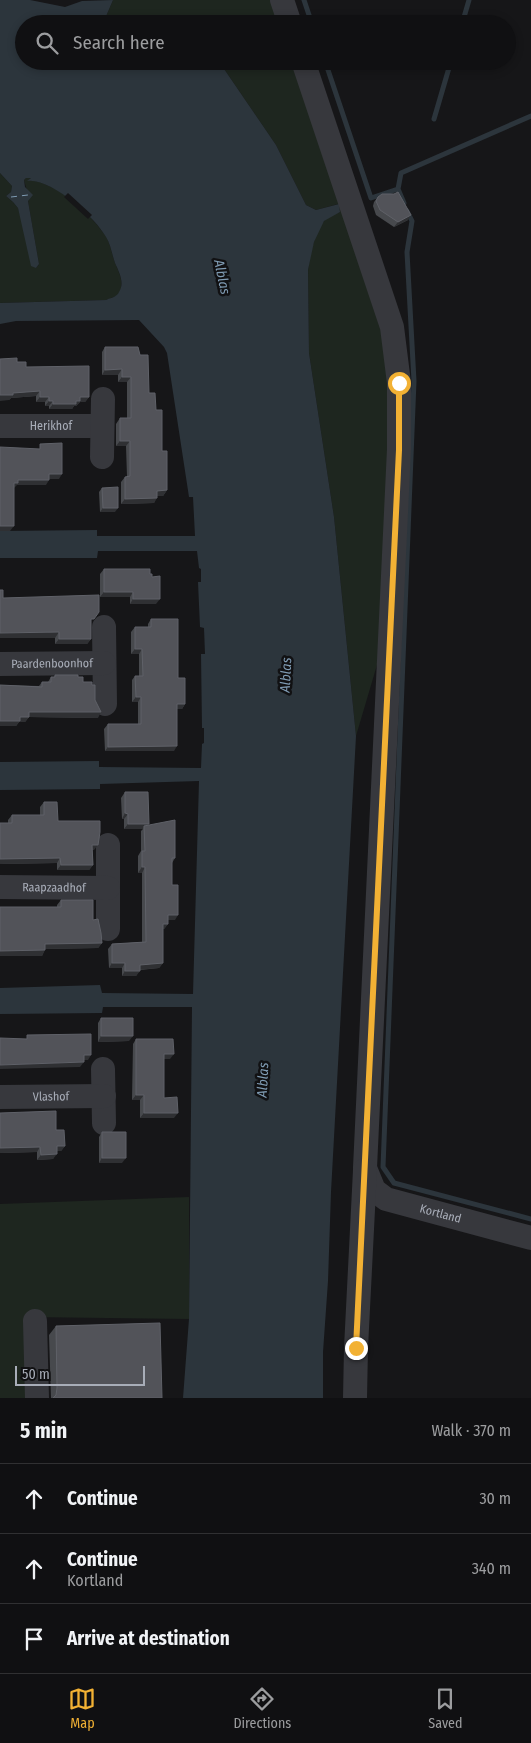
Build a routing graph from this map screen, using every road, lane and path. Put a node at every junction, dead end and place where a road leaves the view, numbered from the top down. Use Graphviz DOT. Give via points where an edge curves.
graph roads {
  1 [pos="282,0"];
  2 [pos="287,15"];
  3 [pos="306,70"];
  4 [pos="102,399"];
  5 [pos="0,426"];
  6 [pos="102,426"];
  7 [pos="102,457"];
  8 [pos="104,628"];
  9 [pos="0,664"];
  10 [pos="104,664"];
  11 [pos="105,704"];
  12 [pos="108,845"];
  13 [pos="0,887"];
  14 [pos="108,888"];
  15 [pos="108,929"];
  16 [pos="103,1069"];
  17 [pos="104,1096"];
  18 [pos="0,1098"];
  19 [pos="104,1123"];
  20 [pos="365,1168"];
  21 [pos="531,1238"];
  22 [pos="35,1320"];
  23 [pos="36,1398"];
  24 [pos="356,1398"];
  1 -- 2 [label="street"];
  3 -- 20 [label="street, Kortland" via="392,327 399,383 399,450"];
  4 -- 6 [label="street"];
  5 -- 6 [label="street, Herikhof"];
  6 -- 7 [label="street"];
  8 -- 10 [label="street, Paardenboonhof"];
  9 -- 10 [label="street, Paardenboonhof"];
  10 -- 11 [label="street, Paardenboonhof"];
  12 -- 14 [label="street"];
  13 -- 14 [label="street, Raapzaadhof"];
  14 -- 15 [label="street"];
  16 -- 17 [label="street"];
  17 -- 18 [label="street, Vlashof"];
  17 -- 19 [label="street"];
  20 -- 21 [label="street, Kortland" via="374,1190 386,1199"];
  20 -- 24 [label="street, Kortland"];
  22 -- 23 [label="street"];
}
